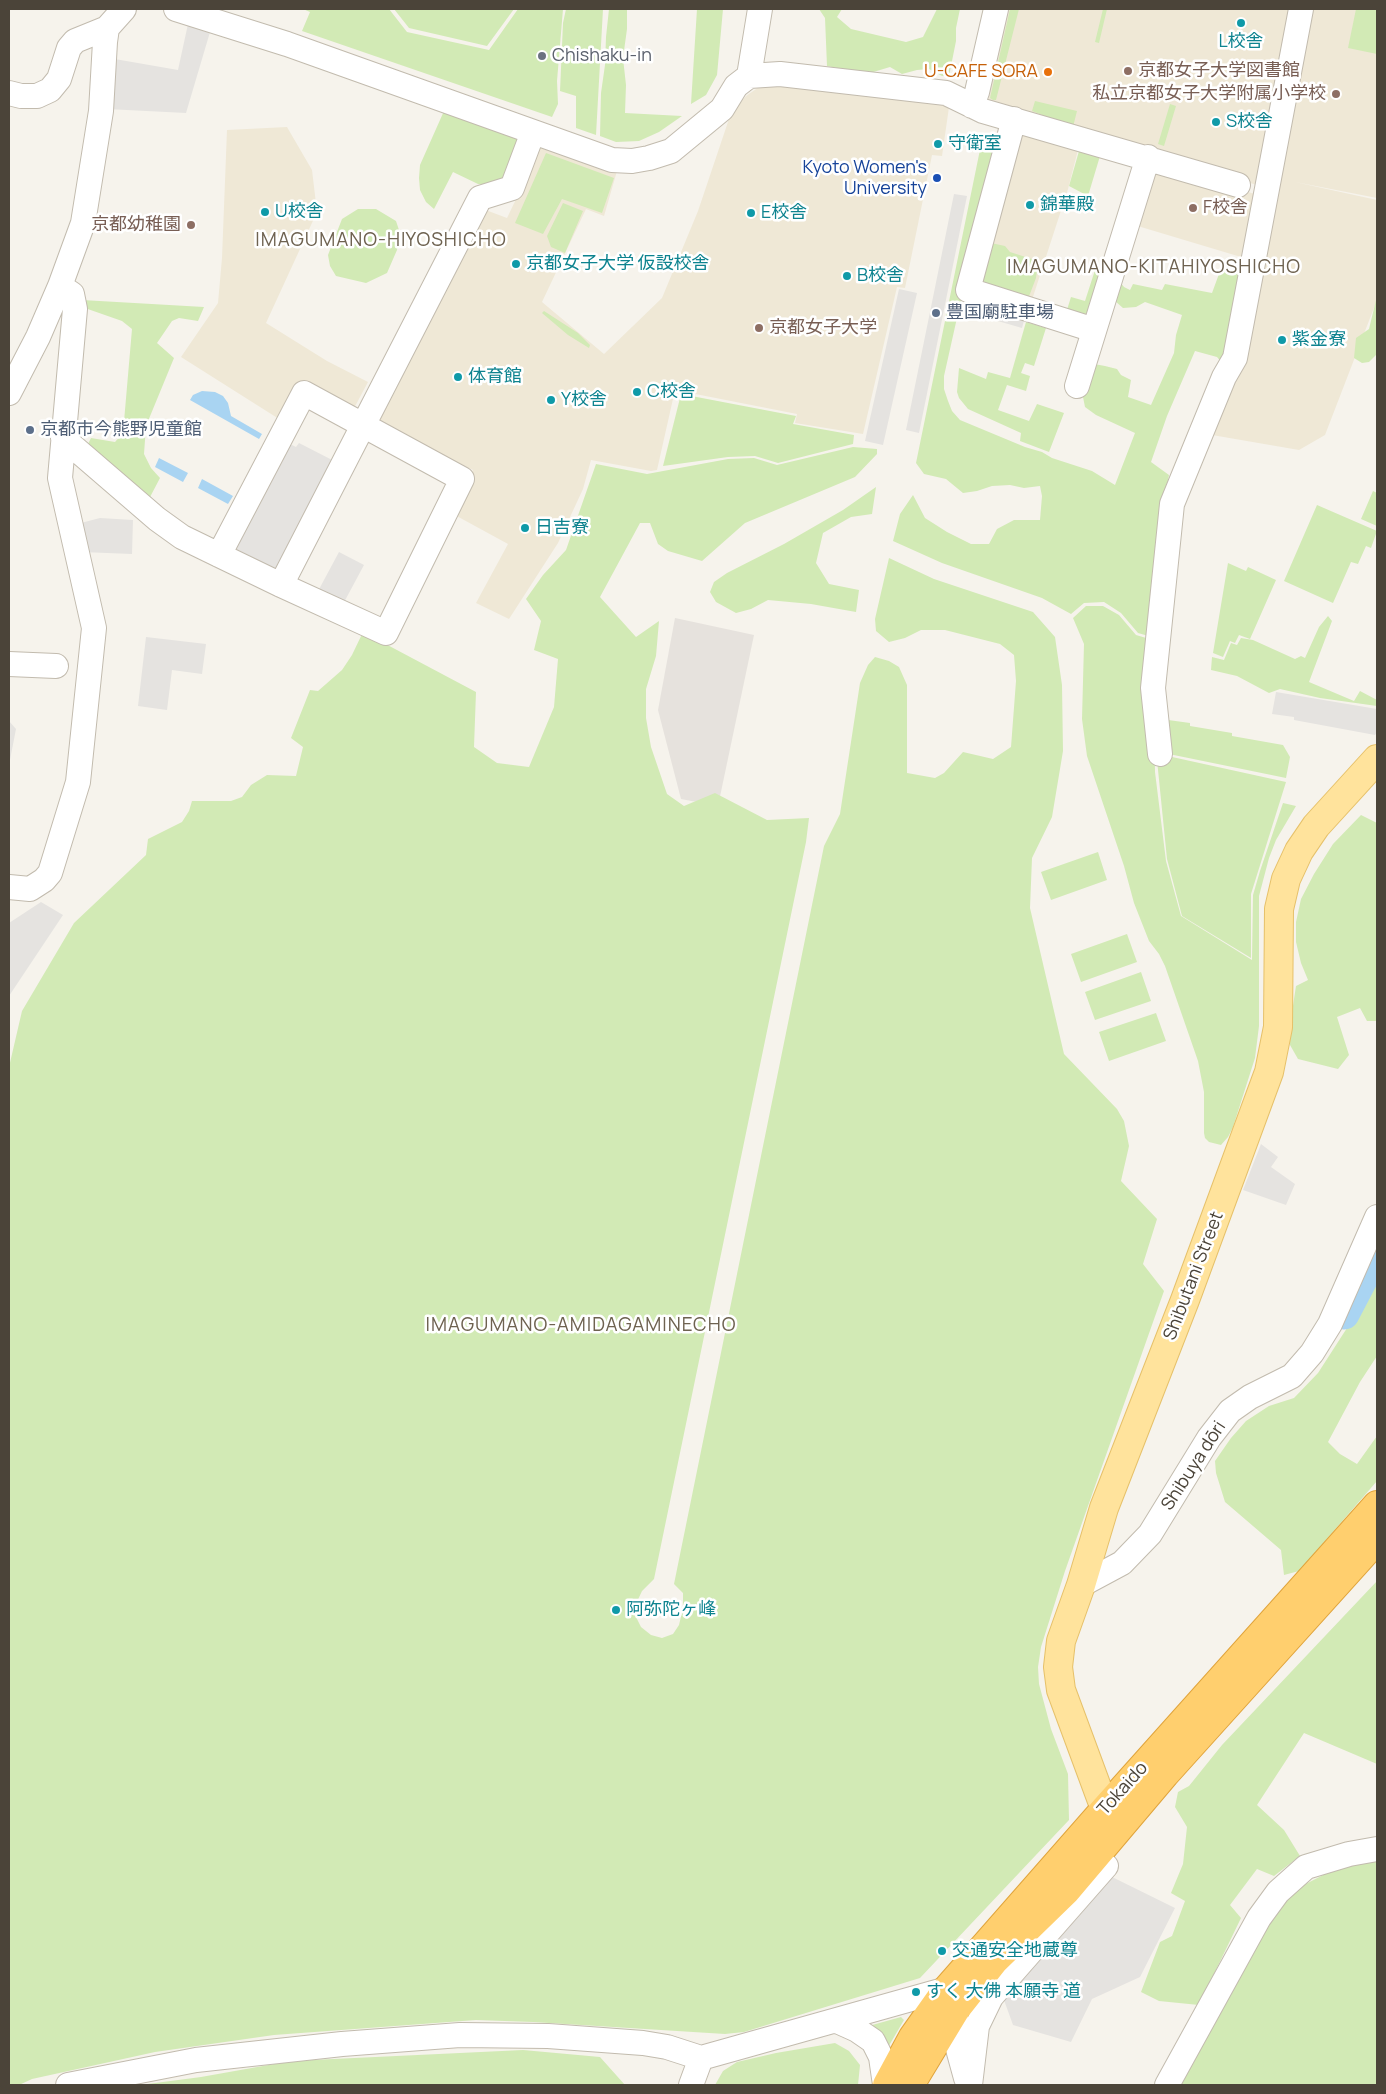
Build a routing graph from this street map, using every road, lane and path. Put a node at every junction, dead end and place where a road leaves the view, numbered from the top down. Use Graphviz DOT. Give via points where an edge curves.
graph roads {
  1 [pos="124,9"];
  2 [pos="176,9"];
  3 [pos="760,9"];
  4 [pos="996,9"];
  5 [pos="1300,9"];
  6 [pos="107,28"];
  7 [pos="749,76"];
  8 [pos="9,93"];
  9 [pos="972,106"];
  10 [pos="1014,119"];
  11 [pos="533,132"];
  12 [pos="1148,157"];
  13 [pos="1238,185"];
  14 [pos="60,286"];
  15 [pos="1094,330"];
  16 [pos="1077,386"];
  17 [pos="9,393"];
  18 [pos="363,426"];
  19 [pos="63,438"];
  20 [pos="219,555"];
  21 [pos="281,585"];
  22 [pos="9,664"];
  23 [pos="56,666"];
  24 [pos="1160,754"];
  25 [pos="1377,759"];
  26 [pos="9,887"];
  27 [pos="1377,1217"];
  28 [pos="1377,1505"];
  29 [pos="1377,1539"];
  30 [pos="1081,1585"];
  31 [pos="1105,1809"];
  32 [pos="1377,1849"];
  33 [pos="1106,1866"];
  34 [pos="951,1999"];
  35 [pos="837,2020"];
  36 [pos="702,2058"];
  37 [pos="68,2085"];
  38 [pos="692,2085"];
  39 [pos="886,2085"];
  40 [pos="910,2085"];
  41 [pos="969,2085"];
  42 [pos="1166,2085"];
  1 -- 6 [label="street"];
  2 -- 11 [label="street" via="287,44"];
  3 -- 7 [label="street"];
  4 -- 9 [label="street"];
  5 -- 24 [label="street" via="1235,358 1224,377 1172,504 1153,688"];
  6 -- 8 [label="street" via="75,41 69,48 59,79 50,90 37,96"];
  6 -- 14 [label="street" via="101,111 83,222"];
  7 -- 9 [label="street" via="780,74 946,93"];
  7 -- 11 [label="street" via="736,86 722,109 671,151 649,158 612,160"];
  9 -- 10 [label="street"];
  10 -- 12 [label="street"];
  10 -- 15 [label="street" via="968,290"];
  11 -- 18 [label="street" via="512,188 480,198"];
  12 -- 13 [label="street"];
  12 -- 15 [label="street"];
  14 -- 17 [label="street"];
  14 -- 19 [label="street" via="72,294 75,309"];
  15 -- 16 [label="street"];
  18 -- 20 [label="street" via="304,393"];
  18 -- 21 [label="street"];
  18 -- 21 [label="street" via="462,480 386,633"];
  19 -- 20 [label="street" via="157,519 182,537"];
  19 -- 26 [label="street" via="60,478 94,628 80,768 50,872 30,889"];
  20 -- 21 [label="street"];
  22 -- 23 [label="street"];
  25 -- 30 [label="main road, Shibutani Street" via="1316,826 1286,879 1279,909 1278,1028 1269,1072 1104,1508"];
  27 -- 30 [label="street, Shibuya dōri" via="1330,1324 1312,1353 1292,1376 1230,1411 1208,1438 1150,1534 1122,1563"];
  28 -- 31 [label="highway, Tokaido"];
  29 -- 34 [label="highway, Tokaido" via="1165,1774 1066,1891"];
  30 -- 31 [label="main road, Shibutani Street" via="1061,1641 1058,1678 1070,1720"];
  31 -- 34 [label="highway, Tokaido"];
  32 -- 42 [label="street" via="1306,1867 1278,1892 1259,1918"];
  33 -- 41 [label="street" via="991,1997 977,2026"];
  34 -- 35 [label="street"];
  34 -- 39 [label="highway, Tokaido" via="913,2037"];
  34 -- 40 [label="highway, Tokaido"];
  34 -- 41 [label="street" via="955,2038"];
  35 -- 36 [label="street"];
  35 -- 39 [label="street" via="873,2041 881,2057"];
  36 -- 37 [label="street" via="643,2043 548,2036 460,2035 196,2060"];
  36 -- 38 [label="street"];
}
